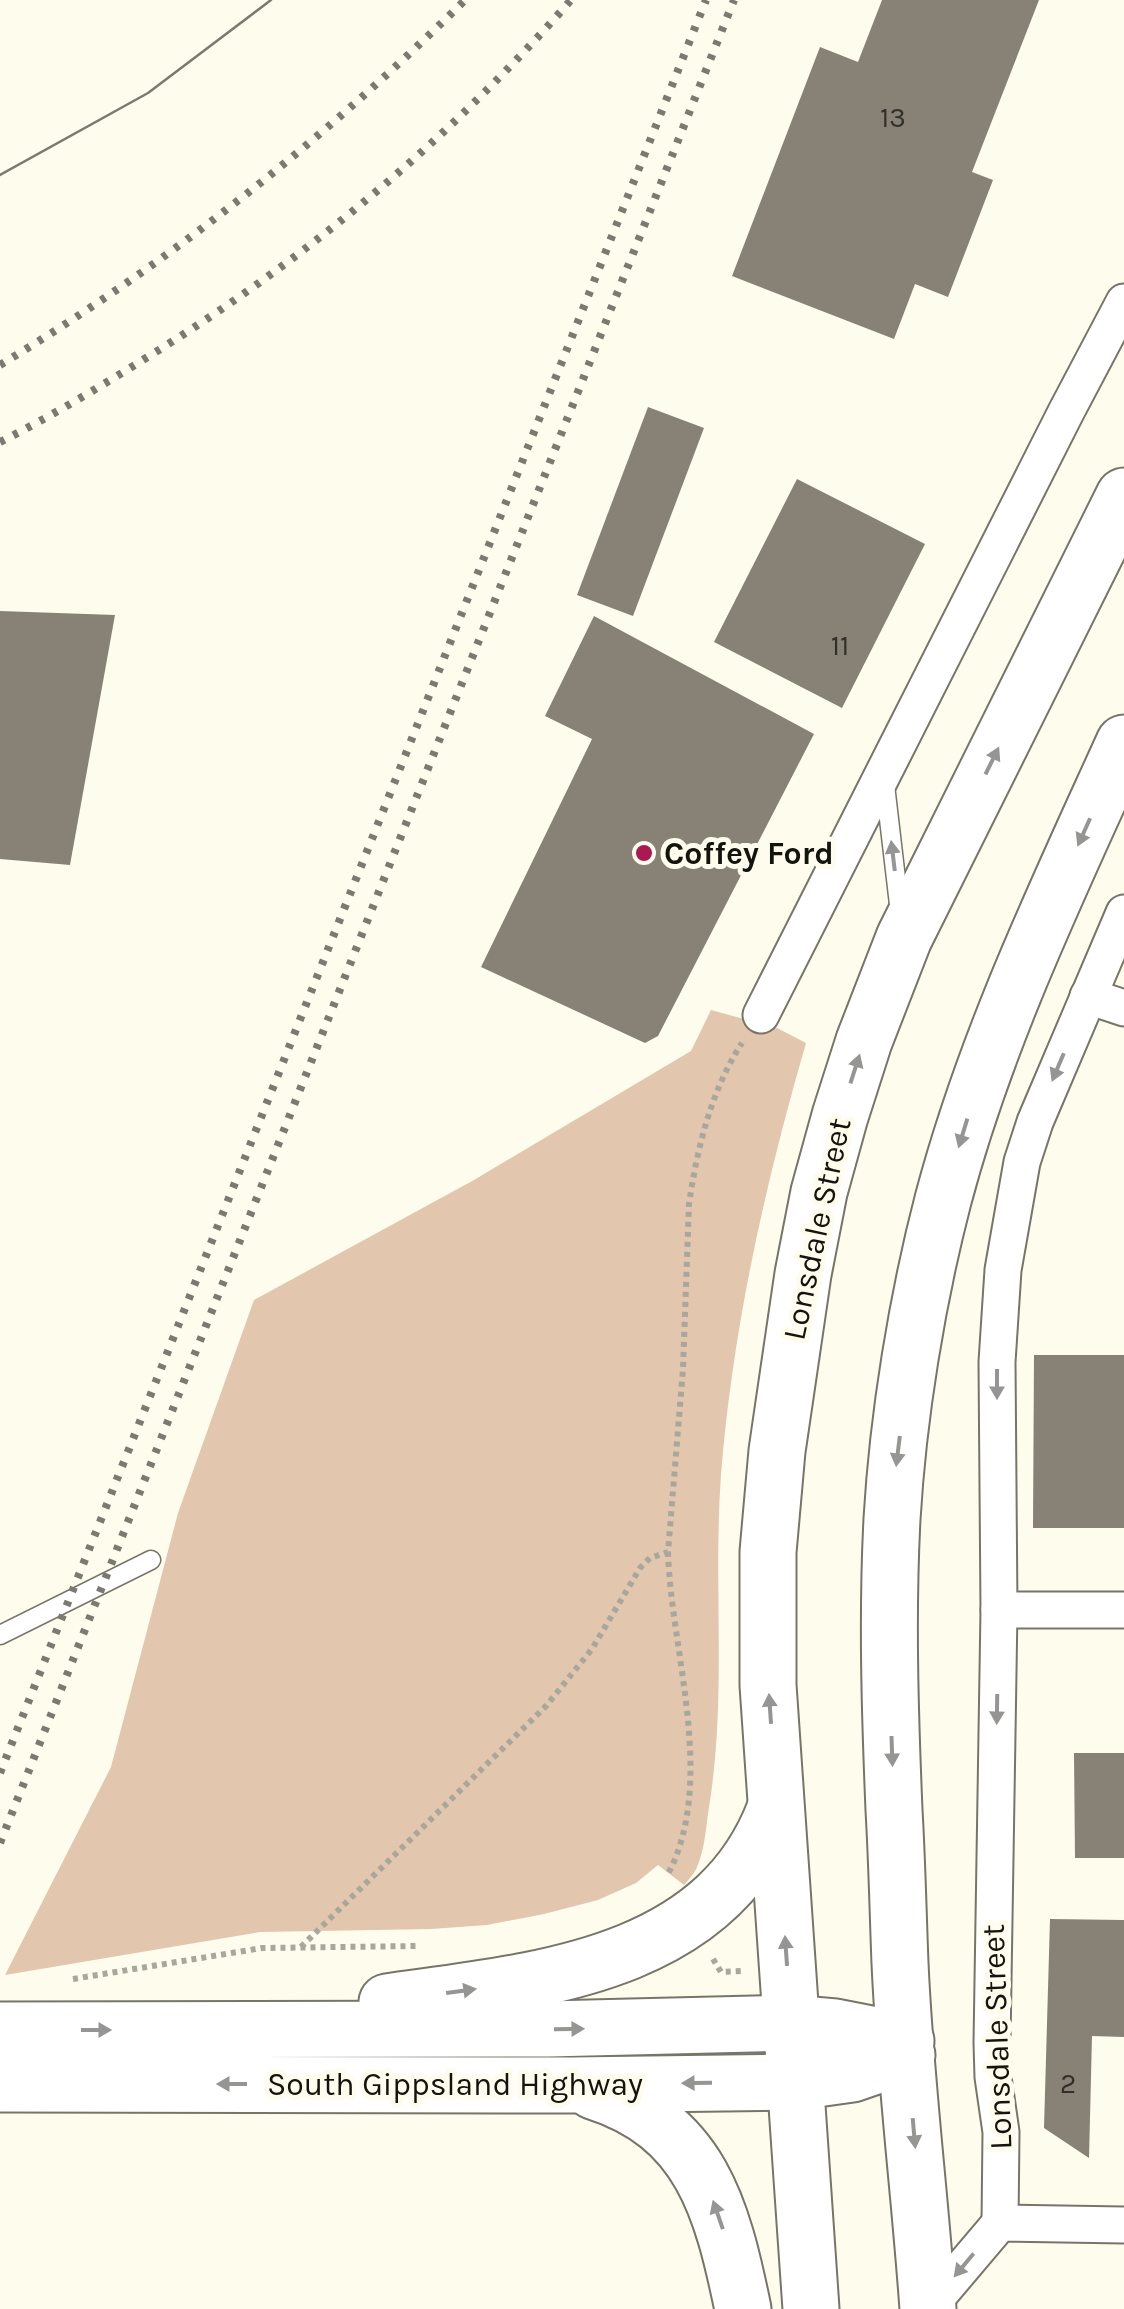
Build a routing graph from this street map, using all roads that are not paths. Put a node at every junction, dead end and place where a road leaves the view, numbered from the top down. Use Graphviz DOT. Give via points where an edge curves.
graph roads {
  1 [pos="1124,302"];
  2 [pos="1114,344"];
  3 [pos="1124,496"];
  4 [pos="1124,743"];
  5 [pos="883,774"];
  6 [pos="1124,913"];
  7 [pos="904,938"];
  8 [pos="1088,996"];
  9 [pos="1124,1008"];
  10 [pos="761,1015"];
  11 [pos="150,1560"];
  12 [pos="999,1610"];
  13 [pos="1124,1610"];
  14 [pos="0,1634"];
  15 [pos="776,1806"];
  16 [pos="790,2023"];
  17 [pos="0,2030"];
  18 [pos="192,2030"];
  19 [pos="907,2048"];
  20 [pos="795,2082"];
  21 [pos="0,2084"];
  22 [pos="572,2085"];
  23 [pos="1000,2223"];
  24 [pos="1124,2224"];
  25 [pos="928,2308"];
  26 [pos="742,2309"];
  27 [pos="811,2309"];
  1 -- 2 [label="street"];
  2 -- 5 [label="street" via="1066,412"];
  7 -- 3 [label="highway, Lonsdale Street, one-way"];
  4 -- 19 [label="highway, one-way" via="972,1101 943,1202 906,1393 892,1518 890,1674"];
  7 -- 5 [label="lane, one-way"];
  5 -- 10 [label="street"];
  6 -- 8 [label="street, Lonsdale Street"];
  15 -- 7 [label="highway, Lonsdale Street, one-way" via="768,1552 788,1369 820,1192 864,1041"];
  8 -- 9 [label="street"];
  8 -- 12 [label="street, Lonsdale Street, one-way" via="1022,1162 1003,1270"];
  11 -- 14 [label="lane"];
  12 -- 13 [label="street"];
  12 -- 23 [label="street, Lonsdale Street, one-way" via="992,2043 1001,2132"];
  16 -- 15 [label="highway, Lonsdale Street, one-way"];
  18 -- 15 [label="highway, one-way" via="515,1984 597,1964 672,1929 729,1887 754,1856"];
  18 -- 16 [label="highway, South Gippsland Highway, one-way"];
  16 -- 19 [label="highway, South Gippsland Highway" via="835,2026"];
  16 -- 20 [label="highway, Lonsdale Street"];
  17 -- 18 [label="highway, South Gippsland Highway, one-way"];
  19 -- 20 [label="highway, South Gippsland Highway" via="852,2074"];
  19 -- 25 [label="highway, one-way"];
  20 -- 22 [label="highway, South Gippsland Highway, one-way"];
  20 -- 27 [label="highway, Lonsdale Street"];
  22 -- 21 [label="highway, South Gippsland Highway, one-way"];
  26 -- 22 [label="highway, one-way" via="715,2206 686,2151 644,2112"];
  23 -- 24 [label="street"];
  23 -- 25 [label="street, one-way"];
}
